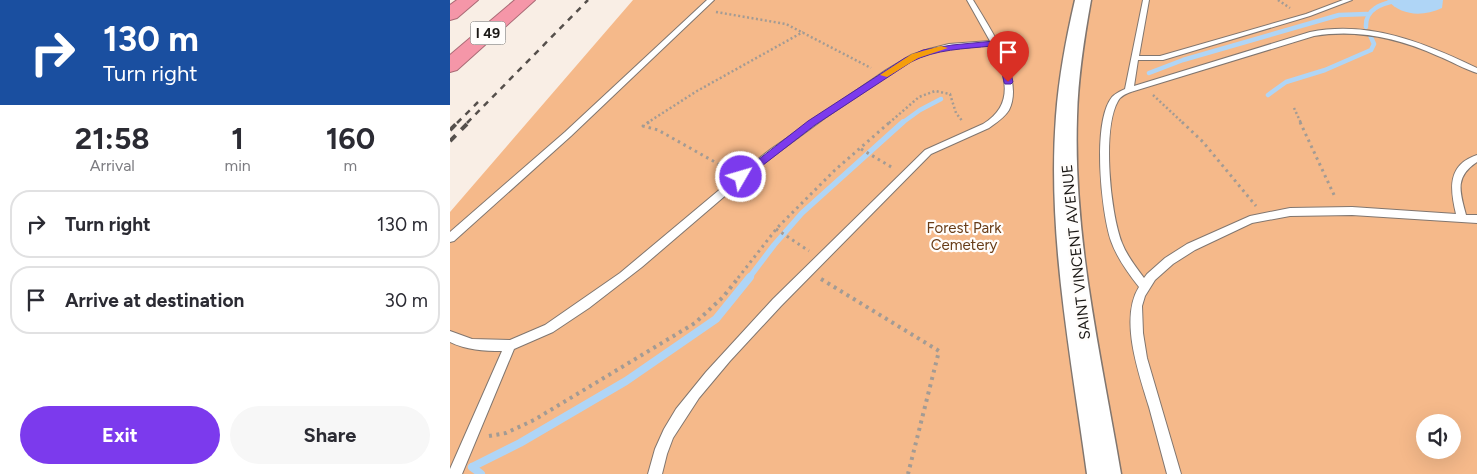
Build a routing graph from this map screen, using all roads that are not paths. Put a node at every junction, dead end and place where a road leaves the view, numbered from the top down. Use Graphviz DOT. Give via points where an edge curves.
graph roads {
  1 [pos="469,0"];
  2 [pos="526,0"];
  3 [pos="711,0"];
  4 [pos="970,0"];
  5 [pos="1083,0"];
  6 [pos="1146,0"];
  7 [pos="1349,0"];
  8 [pos="450,14"];
  9 [pos="994,44"];
  10 [pos="1135,58"];
  11 [pos="450,66"];
  12 [pos="1477,71"];
  13 [pos="1129,90"];
  14 [pos="1477,158"];
  15 [pos="1462,218"];
  16 [pos="1477,219"];
  17 [pos="450,238"];
  18 [pos="1144,286"];
  19 [pos="450,336"];
  20 [pos="510,345"];
  21 [pos="455,474"];
  22 [pos="655,474"];
  23 [pos="1104,474"];
  24 [pos="1174,474"];
  1 -- 8 [label="highway, I 49"];
  2 -- 11 [label="highway, I 49"];
  3 -- 17 [label="lane" via="568,134"];
  4 -- 9 [label="lane"];
  5 -- 23 [label="street, SAINT VINCENT AVENUE" via="1067,100 1067,176 1076,279"];
  6 -- 10 [label="lane"];
  7 -- 10 [label="lane" via="1160,58"];
  9 -- 20 [label="lane" via="930,50 915,56 812,123 741,177 613,284 545,331"];
  9 -- 22 [label="lane" via="1007,73 1008,101 1000,116 936,147 808,270 741,341 690,402 665,440 657,457"];
  10 -- 13 [label="lane"];
  12 -- 13 [label="lane" via="1391,36 1338,30 1313,34"];
  13 -- 18 [label="lane" via="1113,102 1106,128 1105,170 1114,236"];
  14 -- 15 [label="lane" via="1456,177 1455,188"];
  15 -- 16 [label="lane"];
  15 -- 18 [label="lane" via="1342,211 1264,216 1179,253"];
  18 -- 24 [label="lane" via="1137,306 1139,347"];
  19 -- 20 [label="lane" via="481,346"];
  20 -- 21 [label="lane"];
}
